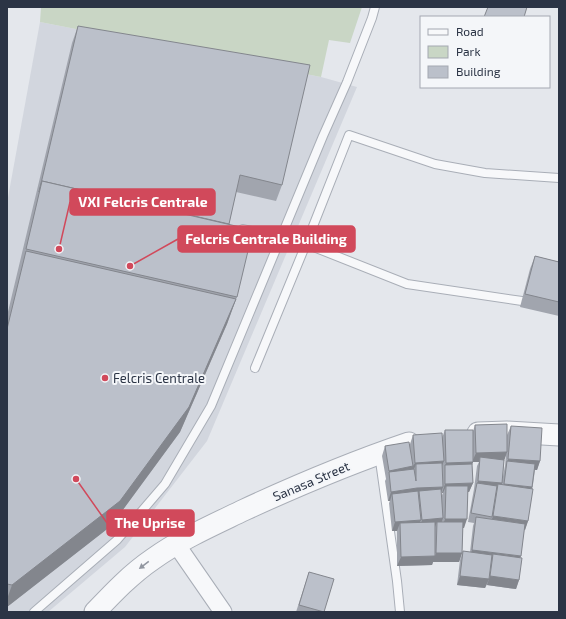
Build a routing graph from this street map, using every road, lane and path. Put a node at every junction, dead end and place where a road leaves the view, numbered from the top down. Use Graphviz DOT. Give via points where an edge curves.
graph roads {
  1 [pos="375,7"];
  2 [pos="559,178"];
  3 [pos="233,226"];
  4 [pos="282,238"];
  5 [pos="306,244"];
  6 [pos="522,302"];
  7 [pos="255,368"];
  8 [pos="462,434"];
  9 [pos="559,435"];
  10 [pos="426,440"];
  11 [pos="379,453"];
  12 [pos="176,544"];
  13 [pos="34,612"];
  14 [pos="95,612"];
  15 [pos="223,612"];
  16 [pos="400,612"];
  1 -- 4 [label="lane" via="347,82"];
  2 -- 5 [label="lane" via="485,173 435,164 349,135"];
  3 -- 4 [label="lane"];
  4 -- 13 [label="lane" via="211,406 165,484 117,540"];
  5 -- 6 [label="lane" via="407,284"];
  5 -- 7 [label="lane"];
  8 -- 9 [label="street" via="507,432"];
  10 -- 11 [label="street, Sanasa Street"];
  11 -- 12 [label="street, Sanasa Street" via="279,494"];
  11 -- 16 [label="lane"];
  12 -- 14 [label="street, Sanasa Street, one-way" via="134,572"];
  12 -- 15 [label="street"];
}
